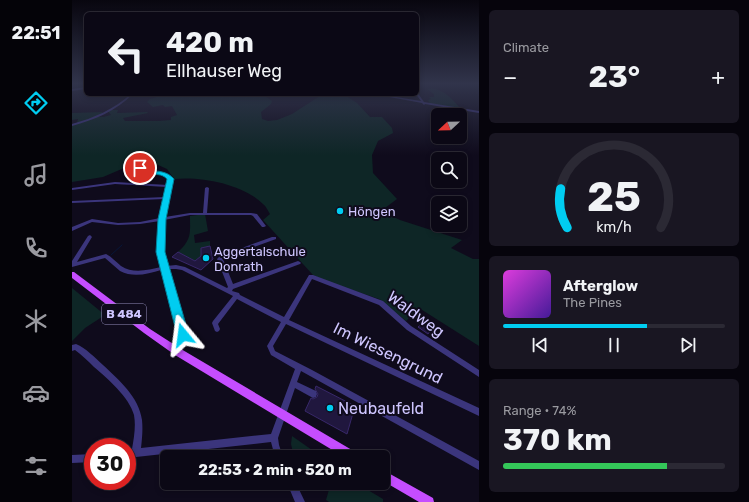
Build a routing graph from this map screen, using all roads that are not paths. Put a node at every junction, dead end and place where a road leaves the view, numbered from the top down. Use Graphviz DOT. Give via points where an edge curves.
graph roads {
  1 [pos="113,107"];
  2 [pos="448,107"];
  3 [pos="479,112"];
  4 [pos="72,125"];
  5 [pos="140,168"];
  6 [pos="170,186"];
  7 [pos="207,188"];
  8 [pos="72,189"];
  9 [pos="167,198"];
  10 [pos="72,202"];
  11 [pos="205,214"];
  12 [pos="162,219"];
  13 [pos="264,226"];
  14 [pos="72,229"];
  15 [pos="90,237"];
  16 [pos="274,238"];
  17 [pos="298,263"];
  18 [pos="72,265"];
  19 [pos="165,269"];
  20 [pos="72,274"];
  21 [pos="230,289"];
  22 [pos="237,295"];
  23 [pos="284,321"];
  24 [pos="217,329"];
  25 [pos="72,348"];
  26 [pos="178,352"];
  27 [pos="299,367"];
  28 [pos="479,374"];
  29 [pos="294,383"];
  30 [pos="313,394"];
  31 [pos="479,412"];
  32 [pos="282,415"];
  33 [pos="274,438"];
  34 [pos="277,450"];
  35 [pos="340,450"];
  36 [pos="136,453"];
  37 [pos="84,458"];
  38 [pos="72,459"];
  39 [pos="479,466"];
  40 [pos="390,479"];
  41 [pos="294,490"];
  42 [pos="300,502"];
  43 [pos="429,502"];
  1 -- 4 [label="street" via="93,119"];
  2 -- 3 [label="street"];
  5 -- 6 [label="street" via="148,172 158,171 166,174 171,179"];
  6 -- 8 [label="street" via="115,183"];
  6 -- 9 [label="street"];
  7 -- 11 [label="street"];
  9 -- 10 [label="street"];
  9 -- 12 [label="street"];
  11 -- 12 [label="street"];
  11 -- 13 [label="street" via="251,214"];
  12 -- 14 [label="street" via="118,224 92,220"];
  12 -- 19 [label="street" via="160,252"];
  15 -- 18 [label="street"];
  16 -- 21 [label="street" via="222,256 220,259"];
  17 -- 21 [label="street"];
  18 -- 19 [label="street, Im Wiesengrund" via="106,256 126,271 139,273"];
  19 -- 21 [label="street, Im Wiesengrund" via="176,266 183,268"];
  19 -- 26 [label="street" via="184,339"];
  20 -- 26 [label="main road, B 484"];
  21 -- 22 [label="street, Im Wiesengrund"];
  22 -- 23 [label="street, Im Wiesengrund"];
  22 -- 24 [label="street" via="215,323"];
  23 -- 27 [label="street" via="270,346 273,353"];
  23 -- 28 [label="street, Waldweg" via="311,276 381,303 409,328"];
  23 -- 31 [label="street, Im Wiesengrund"];
  25 -- 36 [label="street" via="76,347 82,351 126,394 136,410"];
  26 -- 32 [label="main road, B 484"];
  27 -- 29 [label="street"];
  27 -- 39 [label="street"];
  29 -- 30 [label="street"];
  29 -- 32 [label="street"];
  32 -- 33 [label="street"];
  32 -- 35 [label="main road, B 484"];
  33 -- 34 [label="street"];
  33 -- 36 [label="street"];
  37 -- 38 [label="street"];
  40 -- 43 [label="main road"];
  41 -- 42 [label="street"];
}
